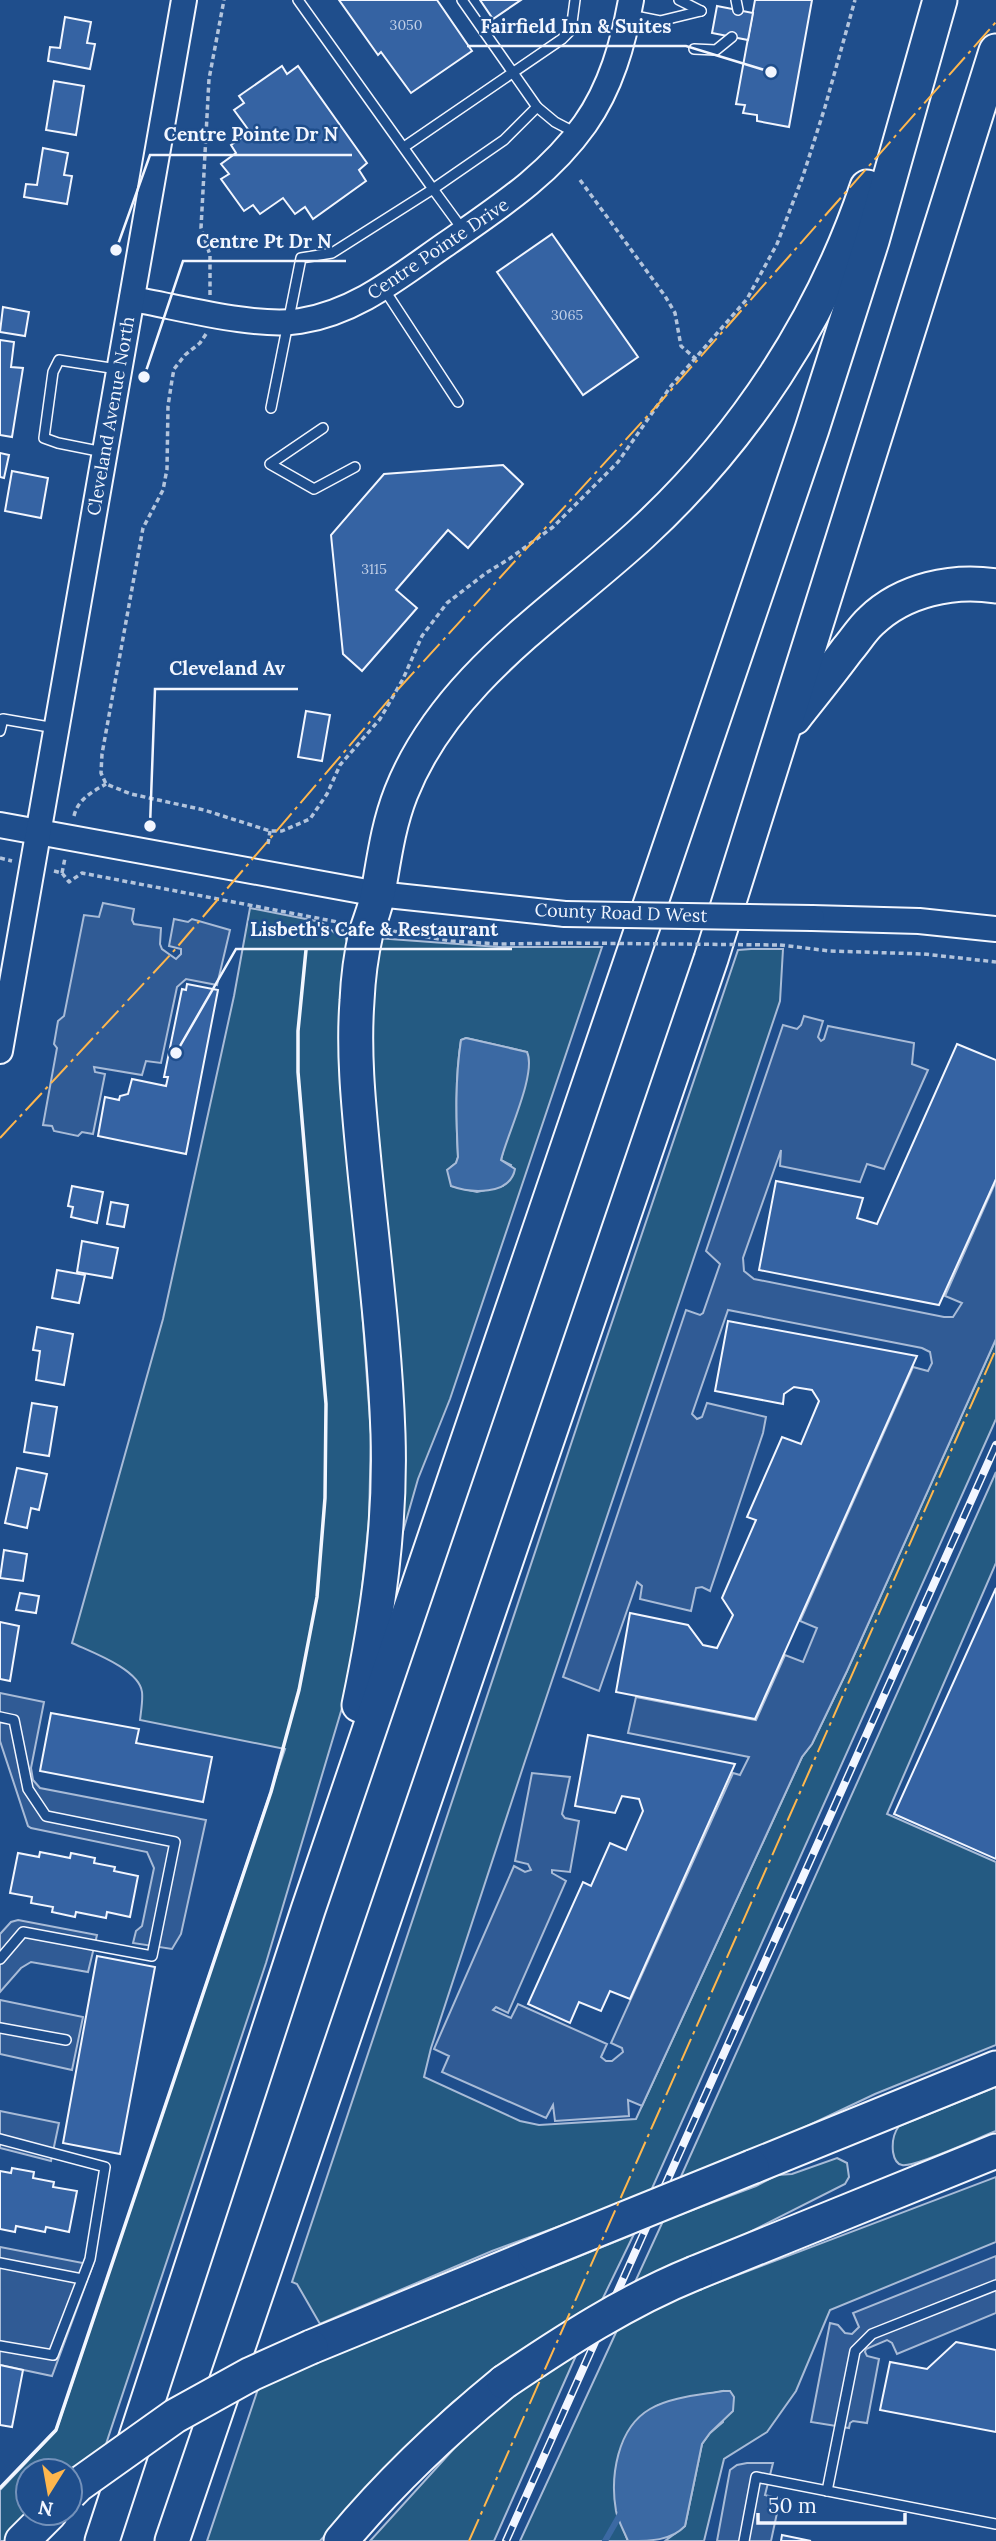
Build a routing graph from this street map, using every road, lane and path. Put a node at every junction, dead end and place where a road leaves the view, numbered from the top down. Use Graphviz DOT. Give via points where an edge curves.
graph roads {
  1 [pos="184,0"];
  2 [pos="224,0"];
  3 [pos="298,0"];
  4 [pos="462,0"];
  5 [pos="575,0"];
  6 [pos="679,0"];
  7 [pos="855,0"];
  8 [pos="932,0"];
  9 [pos="940,0"];
  10 [pos="629,7"];
  11 [pos="732,37"];
  12 [pos="694,49"];
  13 [pos="996,51"];
  14 [pos="512,74"];
  15 [pos="537,107"];
  16 [pos="577,134"];
  17 [pos="404,148"];
  18 [pos="580,180"];
  19 [pos="433,189"];
  20 [pos="464,231"];
  21 [pos="383,288"];
  22 [pos="132,299"];
  23 [pos="209,313"];
  24 [pos="290,322"];
  25 [pos="696,359"];
  26 [pos="119,370"];
  27 [pos="458,402"];
  28 [pos="271,408"];
  29 [pos="323,428"];
  30 [pos="105,452"];
  31 [pos="355,467"];
  32 [pos="996,586"];
  33 [pos="2,718"];
  34 [pos="57,728"];
  35 [pos="0,731"];
  36 [pos="782,733"];
  37 [pos="107,784"];
  38 [pos="76,808"];
  39 [pos="0,825"];
  40 [pos="270,831"];
  41 [pos="38,832"];
  42 [pos="268,844"];
  43 [pos="62,873"];
  44 [pos="378,894"];
  45 [pos="368,928"];
  46 [pos="996,929"];
  47 [pos="996,962"];
  48 [pos="0,1051"];
  49 [pos="0,1717"];
  50 [pos="308,1910"];
  51 [pos="0,1959"];
  52 [pos="0,2028"];
  53 [pos="66,2040"];
  54 [pos="996,2068"];
  55 [pos="0,2139"];
  56 [pos="996,2151"];
  57 [pos="0,2263"];
  58 [pos="82,2279"];
  59 [pos="996,2285"];
  60 [pos="0,2346"];
  61 [pos="84,2481"];
  62 [pos="827,2491"];
  63 [pos="996,2524"];
  64 [pos="36,2527"];
  65 [pos="23,2541"];
  66 [pos="102,2541"];
  67 [pos="172,2541"];
  68 [pos="341,2541"];
  69 [pos="744,2541"];
  1 -- 22 [label="street, Cleveland Avenue North"];
  2 -- 23 [label="path" via="209,79 201,228 210,255"];
  3 -- 17 [label="lane"];
  4 -- 14 [label="lane"];
  5 -- 14 [label="lane" via="571,30"];
  6 -- 10 [label="lane" via="701,11 660,21"];
  7 -- 25 [label="path" via="818,130 777,244 747,299"];
  8 -- 44 [label="highway" via="830,281 765,393 688,488 642,534 497,658 442,718 401,793 388,831"];
  9 -- 50 [label="highway" via="876,229 812,429"];
  10 -- 16 [label="street, Centre Pointe Drive" via="618,57 604,91"];
  11 -- 12 [label="lane" via="716,50"];
  13 -- 36 [label="highway"];
  14 -- 15 [label="lane"];
  14 -- 17 [label="lane"];
  15 -- 16 [label="lane"];
  15 -- 19 [label="lane" via="504,140"];
  16 -- 20 [label="street, Centre Pointe Drive" via="540,176"];
  17 -- 19 [label="lane"];
  18 -- 25 [label="path" via="665,296 675,313 681,346"];
  19 -- 20 [label="lane"];
  19 -- 24 [label="lane" via="332,253 302,258"];
  20 -- 21 [label="street, Centre Pointe Drive"];
  21 -- 24 [label="street, Centre Pointe Drive" via="332,314"];
  21 -- 27 [label="lane"];
  22 -- 23 [label="street, Centre Pointe Drive"];
  22 -- 26 [label="street, Cleveland Avenue North"];
  23 -- 24 [label="street, Centre Pointe Drive"];
  23 -- 37 [label="path" via="207,332 174,369 167,469 163,490 143,528 102,754 101,773"];
  24 -- 28 [label="lane"];
  25 -- 40 [label="path" via="671,386 618,462 553,527 447,603 422,636 380,719 340,765 310,819"];
  26 -- 30 [label="street, Cleveland Avenue North"];
  26 -- 30 [label="lane" via="60,360 53,372 44,438"];
  29 -- 31 [label="lane" via="270,464 314,489"];
  30 -- 34 [label="street, Cleveland Avenue North"];
  32 -- 36 [label="highway" via="938,587 892,605 871,621"];
  33 -- 34 [label="lane"];
  33 -- 35 [label="lane"];
  34 -- 41 [label="street, Cleveland Avenue North"];
  36 -- 67 [label="highway" via="711,958"];
  37 -- 38 [label="path"];
  37 -- 40 [label="path"];
  39 -- 41 [label="street, County Road D West"];
  40 -- 42 [label="path"];
  41 -- 44 [label="street, County Road D West"];
  41 -- 48 [label="street, Cleveland Avenue North"];
  43 -- 45 [label="path" via="69,881 82,873"];
  44 -- 45 [label="highway"];
  44 -- 46 [label="street, County Road D West, bridge" via="565,914 919,921"];
  45 -- 47 [label="path, bridge" via="499,944 780,945"];
  45 -- 50 [label="highway" via="357,999 355,1056 388,1435 383,1572 358,1710 333,1792"];
  49 -- 51 [label="lane" via="14,1720 28,1789 46,1816 175,1842 152,1956 23,1932"];
  50 -- 66 [label="highway"];
  52 -- 53 [label="lane"];
  54 -- 61 [label="highway, bridge" via="251,2374 175,2416"];
  55 -- 58 [label="lane" via="105,2166 90,2259"];
  56 -- 68 [label="highway, bridge" via="695,2273 606,2316 504,2382 455,2422 407,2466"];
  57 -- 58 [label="lane"];
  58 -- 60 [label="lane" via="53,2355"];
  59 -- 62 [label="lane" via="872,2334 855,2351"];
  62 -- 63 [label="lane"];
  62 -- 69 [label="lane" via="756,2477"];
  64 -- 65 [label="highway"];
}
